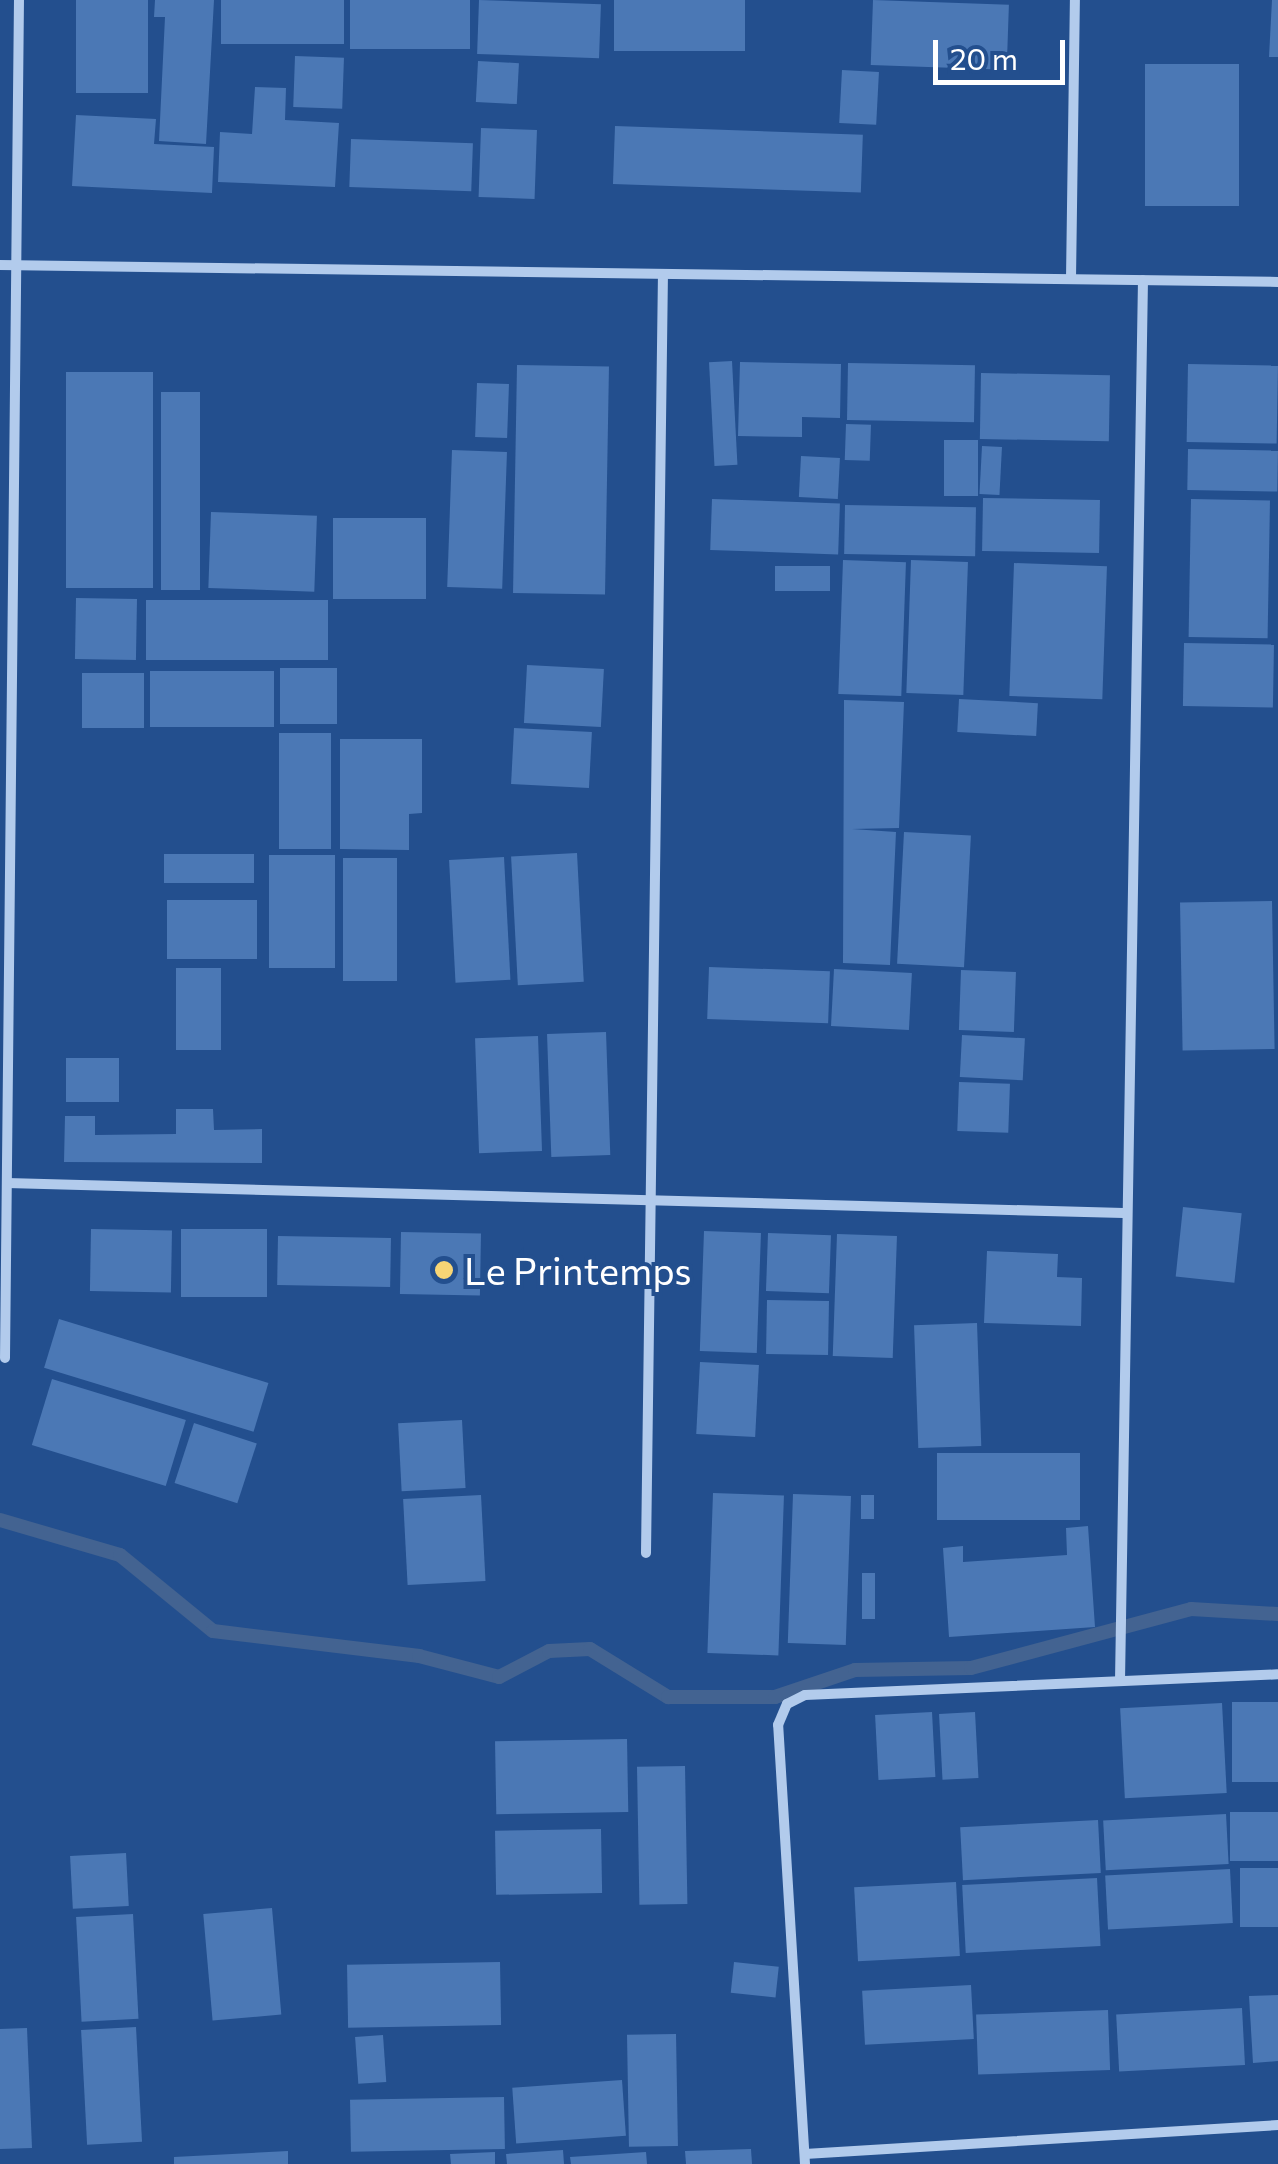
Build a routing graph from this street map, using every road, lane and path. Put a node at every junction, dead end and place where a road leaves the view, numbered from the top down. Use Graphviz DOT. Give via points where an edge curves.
graph roads {
  1 [pos="18,0"];
  2 [pos="1075,0"];
  3 [pos="0,265"];
  4 [pos="16,265"];
  5 [pos="663,274"];
  6 [pos="1071,279"];
  7 [pos="1144,280"];
  8 [pos="1278,282"];
  9 [pos="5,1180"];
  10 [pos="651,1194"];
  11 [pos="1124,1213"];
  12 [pos="6,1358"];
  13 [pos="646,1553"];
  14 [pos="1278,1674"];
  15 [pos="1120,1681"];
  16 [pos="1278,2125"];
  17 [pos="805,2159"];
  1 -- 4 [label="street"];
  2 -- 6 [label="street"];
  3 -- 4 [label="street"];
  4 -- 5 [label="street"];
  4 -- 9 [label="street"];
  5 -- 6 [label="street"];
  5 -- 10 [label="street"];
  6 -- 7 [label="street"];
  7 -- 8 [label="street"];
  7 -- 11 [label="street"];
  9 -- 10 [label="street"];
  9 -- 12 [label="street"];
  10 -- 11 [label="street"];
  10 -- 13 [label="street"];
  11 -- 15 [label="street"];
  14 -- 15 [label="street"];
  15 -- 17 [label="street" via="804,1695 788,1704 778,1725"];
  16 -- 17 [label="street"];
}
